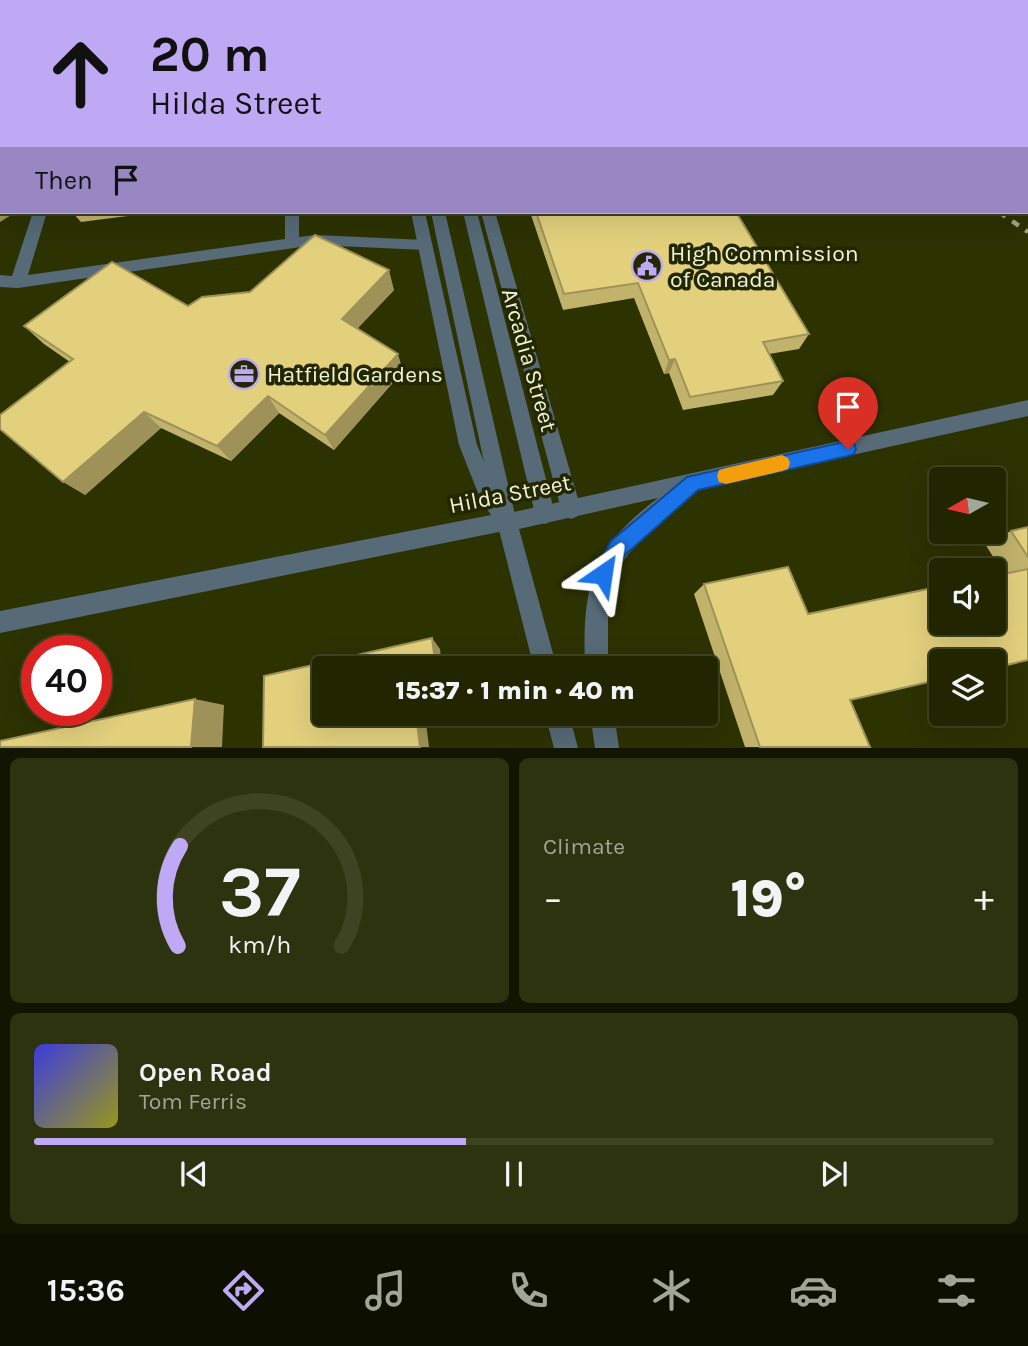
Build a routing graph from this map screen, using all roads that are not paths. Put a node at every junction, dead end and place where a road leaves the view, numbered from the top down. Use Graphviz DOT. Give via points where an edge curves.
graph roads {
  1 [pos="39,214"];
  2 [pos="292,214"];
  3 [pos="418,214"];
  4 [pos="438,214"];
  5 [pos="470,214"];
  6 [pos="489,214"];
  7 [pos="292,243"];
  8 [pos="425,245"];
  9 [pos="0,281"];
  10 [pos="18,282"];
  11 [pos="1028,408"];
  12 [pos="693,483"];
  13 [pos="571,509"];
  14 [pos="545,514"];
  15 [pos="507,522"];
  16 [pos="0,622"];
  17 [pos="542,656"];
  18 [pos="597,656"];
  19 [pos="560,726"];
  20 [pos="604,726"];
  21 [pos="566,747"];
  22 [pos="607,747"];
  1 -- 10 [label="street"];
  2 -- 7 [label="street"];
  3 -- 8 [label="street"];
  4 -- 15 [label="street"];
  5 -- 14 [label="street"];
  6 -- 13 [label="street, Arcadia Street"];
  7 -- 8 [label="street"];
  7 -- 10 [label="street"];
  8 -- 15 [label="street" via="468,445 487,491"];
  9 -- 10 [label="street"];
  11 -- 12 [label="street, Hilda Street"];
  12 -- 13 [label="street, Hilda Street"];
  12 -- 18 [label="street" via="618,548 603,574"];
  13 -- 14 [label="street, Hilda Street"];
  14 -- 15 [label="street, Hilda Street"];
  15 -- 16 [label="street, Hilda Street"];
  15 -- 17 [label="street"];
  19 -- 21 [label="street"];
  20 -- 22 [label="street"];
}
